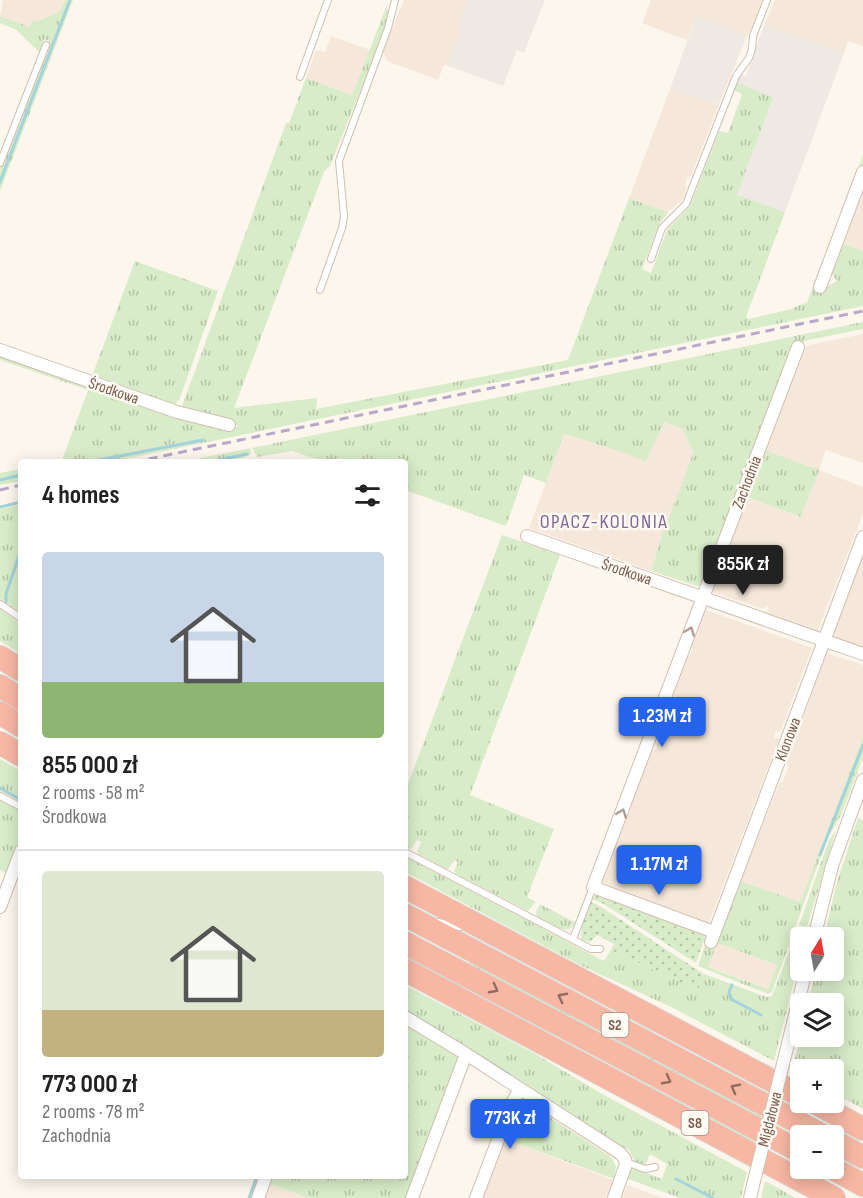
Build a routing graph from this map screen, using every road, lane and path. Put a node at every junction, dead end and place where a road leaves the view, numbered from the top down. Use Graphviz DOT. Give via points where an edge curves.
graph roads {
  1 [pos="328,0"];
  2 [pos="395,0"];
  3 [pos="767,0"];
  4 [pos="46,45"];
  5 [pos="300,77"];
  6 [pos="0,163"];
  7 [pos="863,172"];
  8 [pos="651,259"];
  9 [pos="820,287"];
  10 [pos="320,290"];
  11 [pos="798,347"];
  12 [pos="0,350"];
  13 [pos="230,425"];
  14 [pos="527,536"];
  15 [pos="863,537"];
  16 [pos="703,597"];
  17 [pos="0,604"];
  18 [pos="18,616"];
  19 [pos="824,640"];
  20 [pos="863,654"];
  21 [pos="0,657"];
  22 [pos="18,668"];
  23 [pos="0,686"];
  24 [pos="18,697"];
  25 [pos="0,714"];
  26 [pos="18,724"];
  27 [pos="0,743"];
  28 [pos="18,753"];
  29 [pos="863,780"];
  30 [pos="0,796"];
  31 [pos="18,805"];
  32 [pos="408,854"];
  33 [pos="18,859"];
  34 [pos="593,887"];
  35 [pos="414,892"];
  36 [pos="0,907"];
  37 [pos="408,916"];
  38 [pos="408,917"];
  39 [pos="408,922"];
  40 [pos="450,925"];
  41 [pos="817,927"];
  42 [pos="493,933"];
  43 [pos="573,939"];
  44 [pos="414,942"];
  45 [pos="447,947"];
  46 [pos="600,949"];
  47 [pos="476,952"];
  48 [pos="414,966"];
  49 [pos="460,968"];
  50 [pos="803,981"];
  51 [pos="456,997"];
  52 [pos="408,1019"];
  53 [pos="466,1054"];
  54 [pos="520,1089"];
  55 [pos="790,1090"];
  56 [pos="833,1113"];
  57 [pos="803,1125"];
  58 [pos="863,1130"];
  59 [pos="790,1146"];
  60 [pos="844,1147"];
  61 [pos="863,1157"];
  62 [pos="655,1167"];
  63 [pos="624,1168"];
  64 [pos="844,1175"];
  65 [pos="265,1179"];
  66 [pos="863,1185"];
  67 [pos="258,1198"];
  68 [pos="412,1198"];
  69 [pos="476,1198"];
  70 [pos="614,1198"];
  71 [pos="750,1198"];
  72 [pos="834,1198"];
  1 -- 5 [label="lane"];
  2 -- 10 [label="lane" via="339,160 344,216"];
  3 -- 8 [label="lane" via="749,57 736,76 686,204 662,228"];
  4 -- 6 [label="lane"];
  7 -- 9 [label="street"];
  11 -- 16 [label="street, Zachodnia"];
  12 -- 13 [label="street, Środkowa" via="177,412"];
  14 -- 16 [label="street, Środkowa"];
  15 -- 19 [label="street, Klonowa"];
  16 -- 19 [label="street, Środkowa"];
  34 -- 16 [label="street, Zachodnia, one-way"];
  17 -- 18 [label="lane"];
  19 -- 20 [label="street, Środkowa"];
  19 -- 34 [label="street, Klonowa" via="712,937"];
  21 -- 22 [label="highway"];
  23 -- 24 [label="highway"];
  25 -- 26 [label="highway"];
  27 -- 28 [label="highway"];
  29 -- 41 [label="street" via="832,866"];
  30 -- 31 [label="lane"];
  32 -- 43 [label="lane"];
  33 -- 36 [label="street"];
  34 -- 43 [label="lane"];
  35 -- 40 [label="lane"];
  35 -- 42 [label="highway"];
  37 -- 40 [label="lane"];
  38 -- 47 [label="highway, S2"];
  39 -- 44 [label="lane"];
  40 -- 42 [label="lane"];
  40 -- 47 [label="lane"];
  42 -- 55 [label="highway"];
  43 -- 46 [label="lane" via="591,949"];
  44 -- 48 [label="lane"];
  44 -- 49 [label="highway, S2"];
  45 -- 47 [label="lane"];
  57 -- 47 [label="highway, S2, one-way"];
  48 -- 51 [label="highway, S8"];
  49 -- 51 [label="lane" via="436,973"];
  49 -- 59 [label="highway, S2, one-way"];
  50 -- 71 [label="street, Migdałowa, bridge"];
  51 -- 72 [label="highway, S8"];
  52 -- 53 [label="street"];
  53 -- 54 [label="street"];
  53 -- 68 [label="street"];
  54 -- 63 [label="street" via="614,1149 623,1156"];
  54 -- 69 [label="street"];
  56 -- 58 [label="highway"];
  60 -- 61 [label="highway"];
  62 -- 63 [label="lane"];
  63 -- 70 [label="street"];
  64 -- 66 [label="highway"];
  65 -- 67 [label="street"];
}
